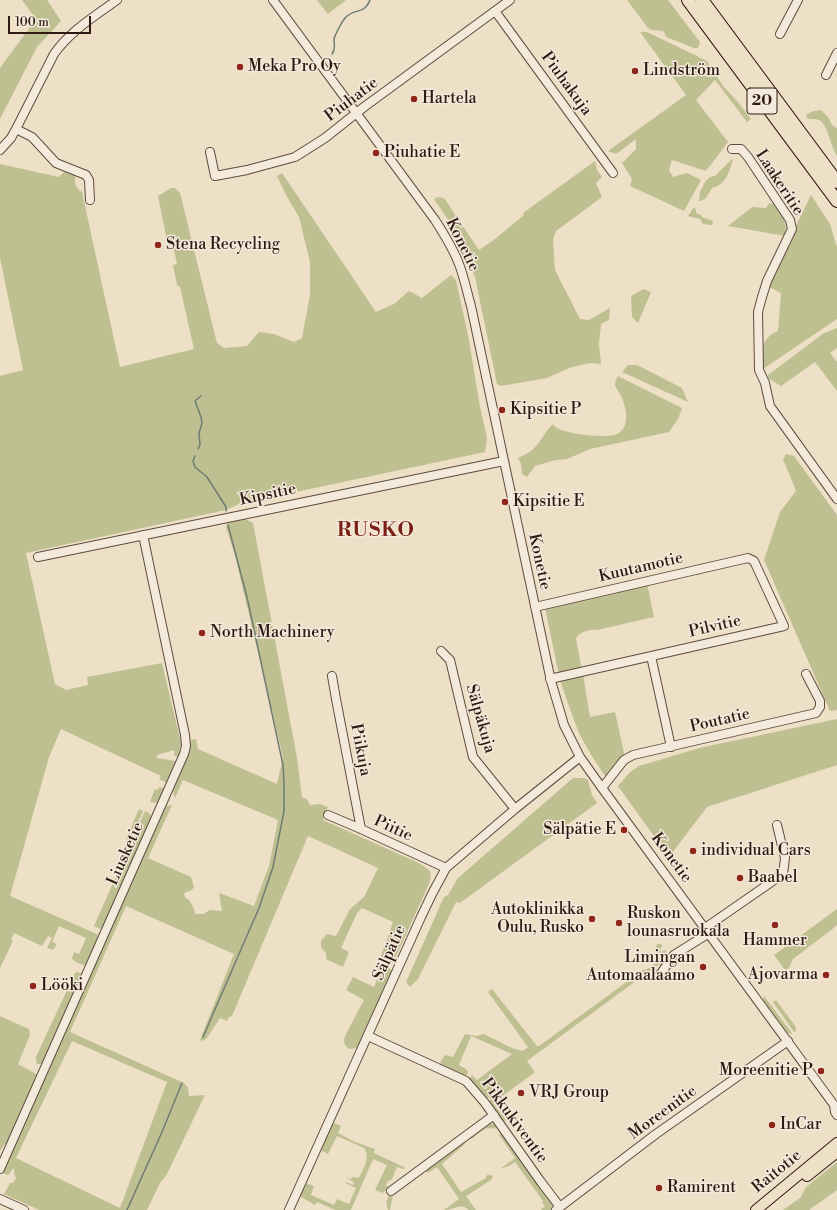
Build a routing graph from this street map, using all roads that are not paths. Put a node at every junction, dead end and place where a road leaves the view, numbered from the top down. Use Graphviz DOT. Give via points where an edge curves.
graph roads {
  1 [pos="117,0"];
  2 [pos="273,0"];
  3 [pos="510,0"];
  4 [pos="688,0"];
  5 [pos="702,0"];
  6 [pos="798,0"];
  7 [pos="495,11"];
  8 [pos="780,34"];
  9 [pos="837,53"];
  10 [pos="826,75"];
  11 [pos="357,113"];
  12 [pos="16,129"];
  13 [pos="732,149"];
  14 [pos="0,150"];
  15 [pos="210,152"];
  16 [pos="613,173"];
  17 [pos="837,182"];
  18 [pos="90,200"];
  19 [pos="837,201"];
  20 [pos="504,461"];
  21 [pos="837,499"];
  22 [pos="143,536"];
  23 [pos="38,557"];
  24 [pos="534,606"];
  25 [pos="784,626"];
  26 [pos="441,651"];
  27 [pos="651,656"];
  28 [pos="806,674"];
  29 [pos="332,676"];
  30 [pos="550,679"];
  31 [pos="671,746"];
  32 [pos="580,757"];
  33 [pos="602,788"];
  34 [pos="515,809"];
  35 [pos="328,816"];
  36 [pos="777,825"];
  37 [pos="361,830"];
  38 [pos="446,868"];
  39 [pos="707,931"];
  40 [pos="659,976"];
  41 [pos="368,1036"];
  42 [pos="788,1041"];
  43 [pos="836,1106"];
  44 [pos="494,1114"];
  45 [pos="837,1115"];
  46 [pos="837,1143"];
  47 [pos="837,1152"];
  48 [pos="0,1169"];
  49 [pos="391,1191"];
  50 [pos="0,1200"];
  51 [pos="558,1209"];
  52 [pos="24,1210"];
  53 [pos="289,1210"];
  54 [pos="756,1210"];
  55 [pos="765,1210"];
  1 -- 12 [label="street" via="60,45"];
  2 -- 11 [label="street, Konetie"];
  3 -- 7 [label="street, Piuhatie"];
  4 -- 19 [label="highway, 20"];
  5 -- 17 [label="highway, 20"];
  6 -- 8 [label="street"];
  7 -- 11 [label="street, Piuhatie"];
  7 -- 16 [label="street, Piuhakuja"];
  9 -- 10 [label="street"];
  11 -- 15 [label="street, Piuhatie" via="295,157 247,170 215,176"];
  11 -- 20 [label="street, Konetie" via="435,220 459,263 471,306"];
  12 -- 14 [label="street"];
  12 -- 18 [label="street" via="32,137 56,163 86,175 89,180"];
  13 -- 21 [label="street, Laakeritie" via="741,149 748,158 790,220 792,228 767,281 758,312 759,370 770,406"];
  20 -- 22 [label="street, Kipsitie"];
  20 -- 24 [label="street, Konetie"];
  22 -- 23 [label="street, Kipsitie"];
  22 -- 48 [label="street, Liusketie" via="186,746"];
  24 -- 25 [label="street, Kuutamotie" via="745,558 753,560"];
  24 -- 30 [label="street, Konetie"];
  25 -- 27 [label="street, Pilvitie"];
  26 -- 34 [label="street, Sälpäkuja" via="450,660 472,758"];
  27 -- 30 [label="street, Pilvitie"];
  27 -- 31 [label="street"];
  28 -- 31 [label="street, Poutatie" via="820,701 816,713"];
  29 -- 37 [label="street, Piikuja"];
  30 -- 32 [label="street, Konetie" via="564,725"];
  31 -- 33 [label="street, Poutatie" via="626,758"];
  32 -- 33 [label="street, Konetie"];
  32 -- 34 [label="street, Sälpätie"];
  33 -- 39 [label="street, Konetie"];
  34 -- 38 [label="street, Sälpätie"];
  35 -- 37 [label="street, Piitie"];
  36 -- 39 [label="street" via="785,858 783,874"];
  37 -- 38 [label="street, Piitie"];
  38 -- 41 [label="street, Sälpätie"];
  39 -- 40 [label="street" via="674,955"];
  39 -- 42 [label="street, Konetie"];
  41 -- 44 [label="street, Pikkukiventie" via="466,1081"];
  41 -- 53 [label="street, Sälpätie"];
  42 -- 43 [label="street, Konetie"];
  42 -- 51 [label="street, Moreenitie" via="656,1134"];
  43 -- 45 [label="street, Konetie"];
  44 -- 49 [label="street"];
  44 -- 51 [label="street, Pikkukiventie"];
  46 -- 54 [label="main road, Raitotie"];
  47 -- 55 [label="main road, Raitotie"];
  50 -- 52 [label="street"];
}
